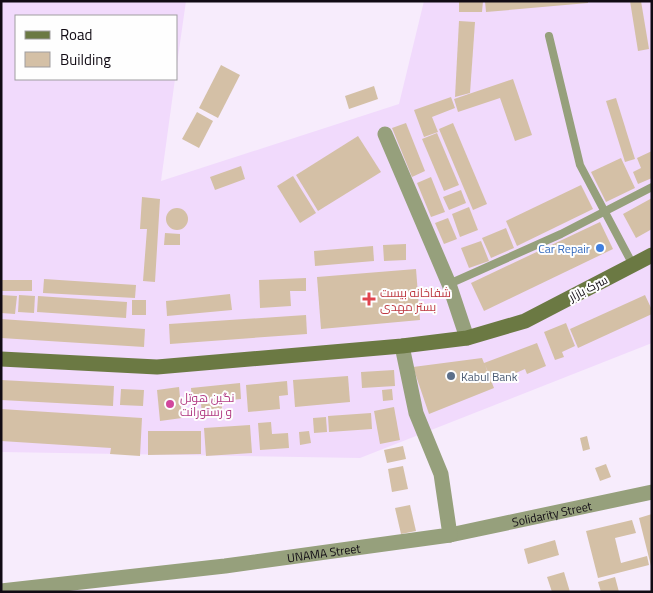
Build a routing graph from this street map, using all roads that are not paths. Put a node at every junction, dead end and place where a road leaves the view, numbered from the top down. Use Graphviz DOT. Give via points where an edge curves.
graph roads {
  1 [pos="549,36"];
  2 [pos="385,134"];
  3 [pos="652,187"];
  4 [pos="605,212"];
  5 [pos="652,255"];
  6 [pos="633,264"];
  7 [pos="449,284"];
  8 [pos="467,338"];
  9 [pos="402,346"];
  10 [pos="1,359"];
  11 [pos="652,492"];
  12 [pos="450,535"];
  13 [pos="1,591"];
  1 -- 4 [label="lane" via="580,165"];
  2 -- 7 [label="street"];
  3 -- 4 [label="lane"];
  4 -- 6 [label="lane"];
  4 -- 7 [label="lane"];
  5 -- 6 [label="main road, سرک بازار"];
  6 -- 8 [label="main road, سرک بازار" via="525,321"];
  7 -- 8 [label="street"];
  8 -- 9 [label="main road, سرک بازار"];
  9 -- 10 [label="main road, سرک بازار" via="157,367"];
  9 -- 12 [label="street" via="416,413 442,474"];
  11 -- 12 [label="street, Solidarity Street"];
  12 -- 13 [label="street, UNAMA Street" via="225,566"];
}
